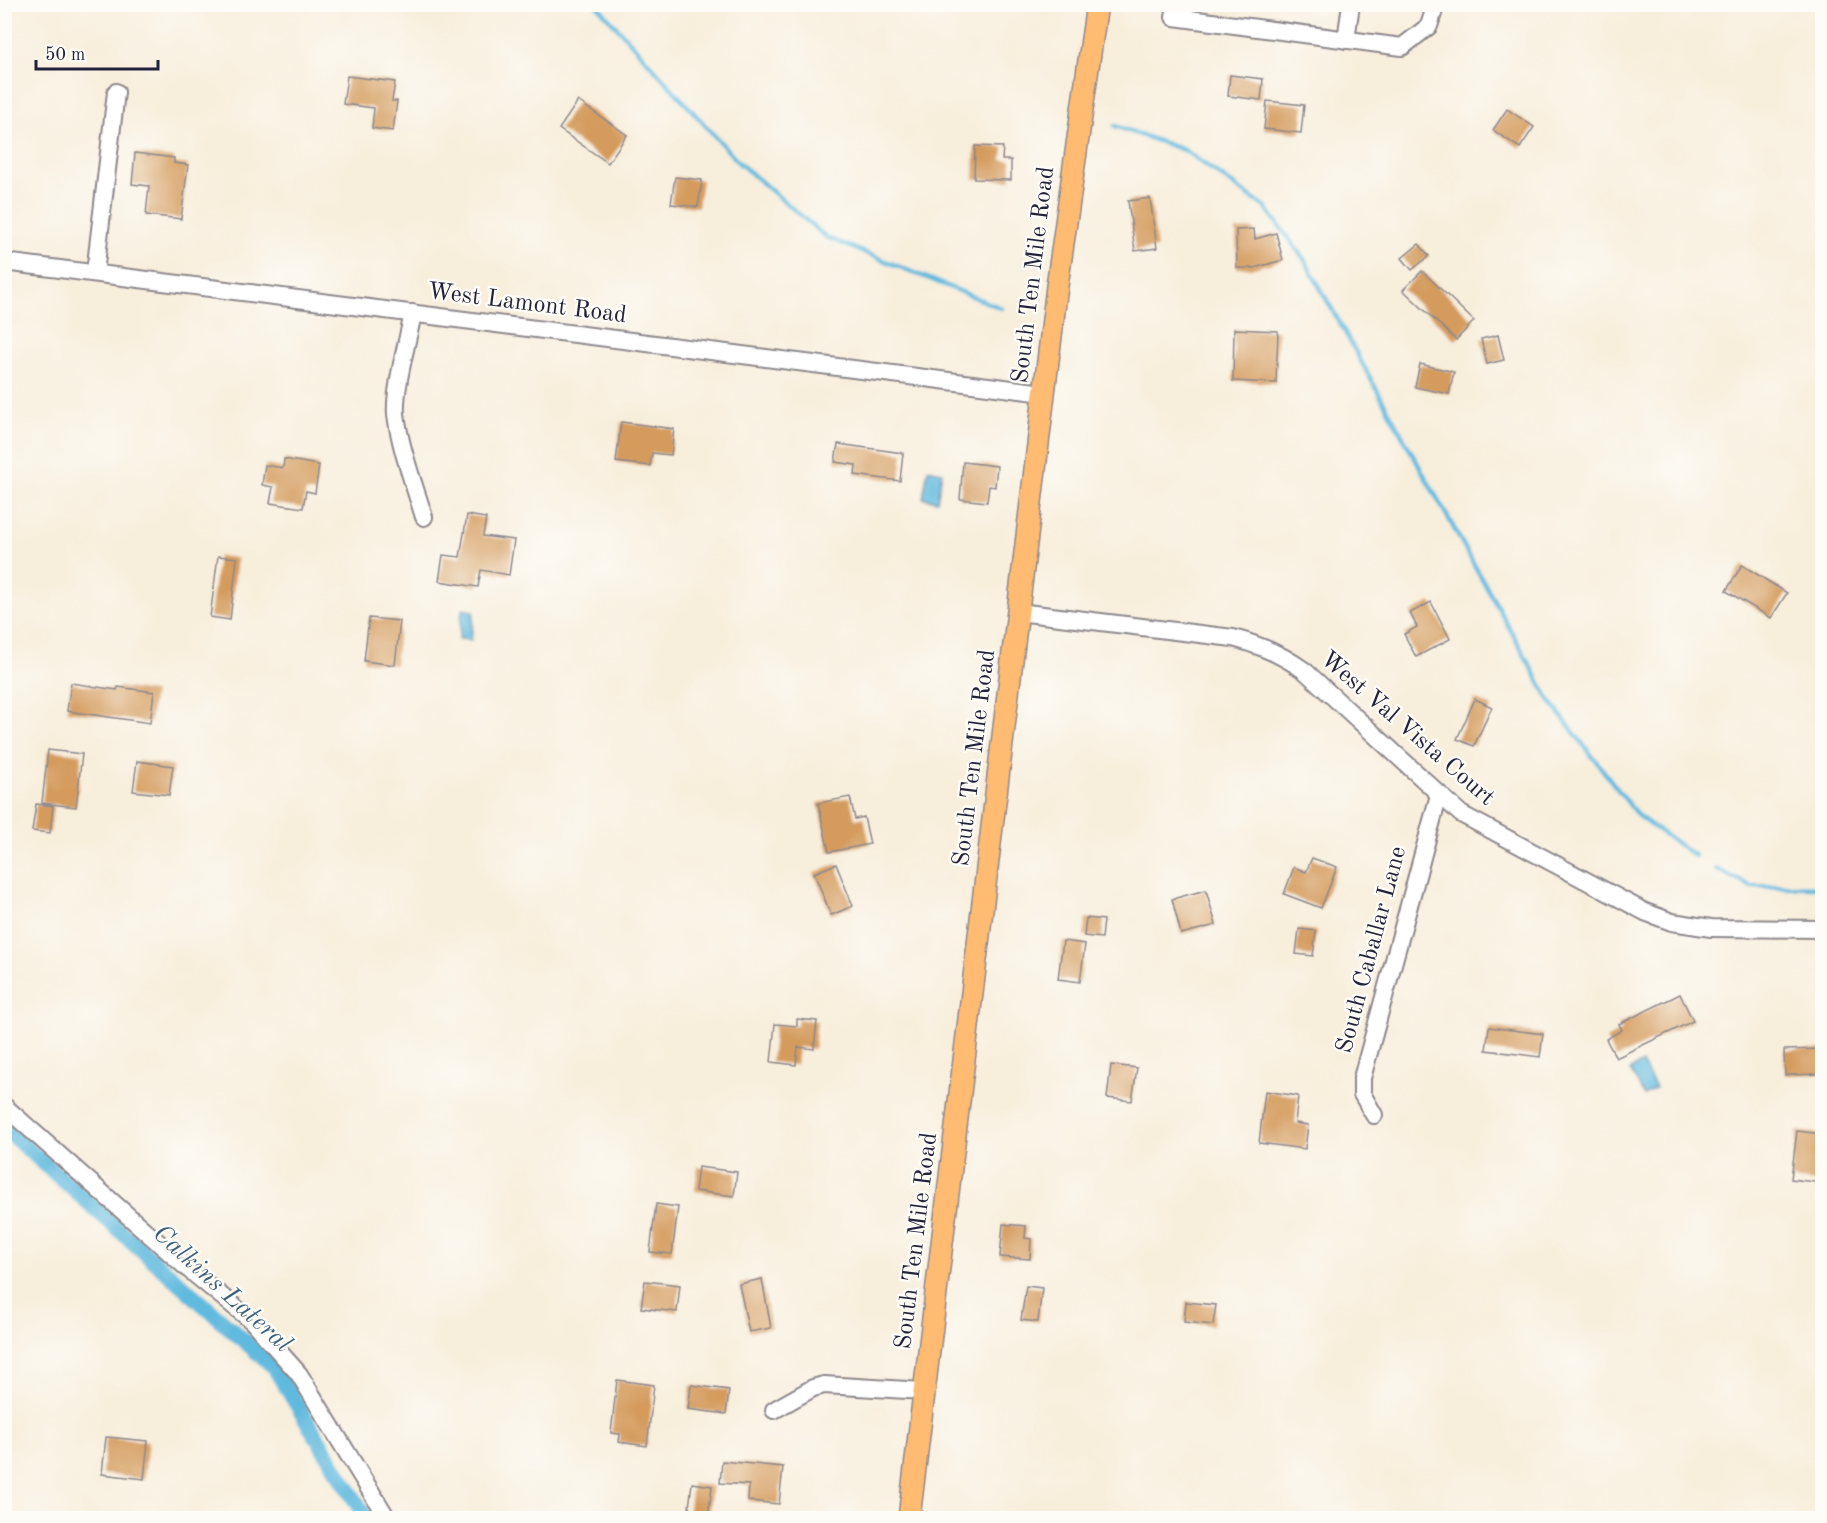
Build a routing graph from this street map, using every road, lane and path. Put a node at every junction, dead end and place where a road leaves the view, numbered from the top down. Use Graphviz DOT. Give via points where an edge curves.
graph roads {
  1 [pos="1097,4"];
  2 [pos="1176,4"];
  3 [pos="1351,4"];
  4 [pos="1436,4"];
  5 [pos="1346,40"];
  6 [pos="116,92"];
  7 [pos="4,262"];
  8 [pos="95,273"];
  9 [pos="413,313"];
  10 [pos="1044,393"];
  11 [pos="424,517"];
  12 [pos="1018,612"];
  13 [pos="1439,795"];
  14 [pos="1822,929"];
  15 [pos="4,1106"];
  16 [pos="1374,1115"];
  17 [pos="924,1391"];
  18 [pos="774,1410"];
  19 [pos="387,1518"];
  20 [pos="909,1518"];
  1 -- 10 [label="main road, South Ten Mile Road"];
  2 -- 5 [label="street" via="1174,17"];
  3 -- 5 [label="street"];
  4 -- 5 [label="street" via="1429,26 1402,47"];
  6 -- 8 [label="street"];
  7 -- 8 [label="street, West Lamont Road"];
  8 -- 9 [label="street, West Lamont Road"];
  9 -- 10 [label="street, West Lamont Road"];
  9 -- 11 [label="street" via="396,413"];
  10 -- 12 [label="main road, South Ten Mile Road"];
  12 -- 13 [label="street, West Val Vista Court" via="1233,639 1273,651 1305,671"];
  12 -- 17 [label="main road, South Ten Mile Road"];
  13 -- 14 [label="street, West Val Vista Court" via="1479,825 1645,912 1672,922 1711,927"];
  13 -- 16 [label="street, South Caballar Lane" via="1362,1078 1362,1094"];
  15 -- 19 [label="street" via="186,1268 252,1321 299,1374"];
  17 -- 18 [label="street" via="824,1385"];
  17 -- 20 [label="main road, South Ten Mile Road"];
}
